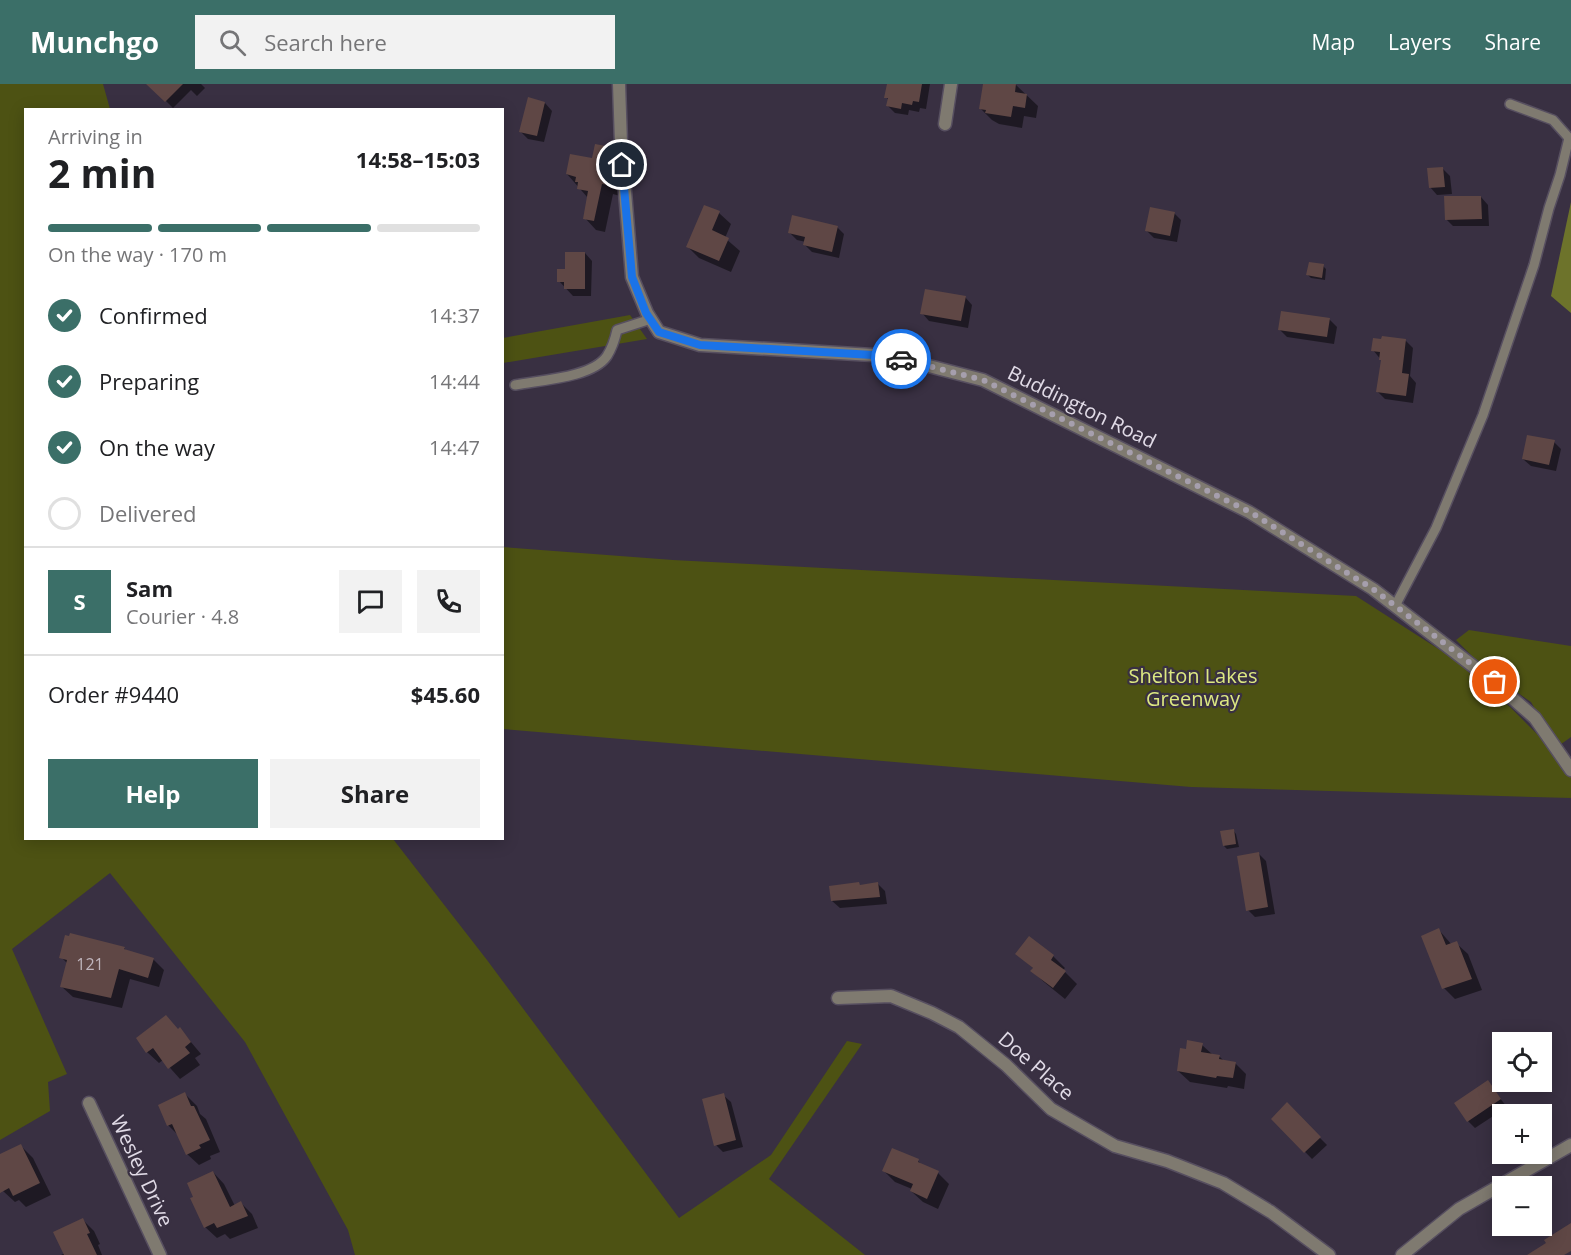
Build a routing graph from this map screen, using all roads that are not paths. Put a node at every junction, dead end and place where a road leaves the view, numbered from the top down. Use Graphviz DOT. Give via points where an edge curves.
graph roads {
  1 [pos="619,84"];
  2 [pos="951,84"];
  3 [pos="1510,104"];
  4 [pos="945,124"];
  5 [pos="651,319"];
  6 [pos="515,385"];
  7 [pos="1395,606"];
  8 [pos="1571,770"];
  9 [pos="838,998"];
  10 [pos="89,1103"];
  11 [pos="1571,1145"];
  12 [pos="160,1255"];
  13 [pos="1329,1255"];
  14 [pos="1402,1255"];
  1 -- 5 [label="street, Buddington Road" via="632,277"];
  2 -- 4 [label="street"];
  3 -- 7 [label="lane" via="1553,120 1569,138 1534,265 1483,415 1436,528"];
  5 -- 6 [label="lane" via="617,330 606,357 592,368"];
  5 -- 7 [label="street, Buddington Road" via="659,332 700,345 890,356 983,380 1250,512"];
  7 -- 8 [label="street, Buddington Road" via="1495,682 1535,718"];
  9 -- 13 [label="street, Doe Place" via="891,996 932,1012 959,1027 1006,1065 1051,1109 1115,1146 1223,1183"];
  10 -- 12 [label="street, Wesley Drive"];
  11 -- 14 [label="street" via="1459,1209"];
}
